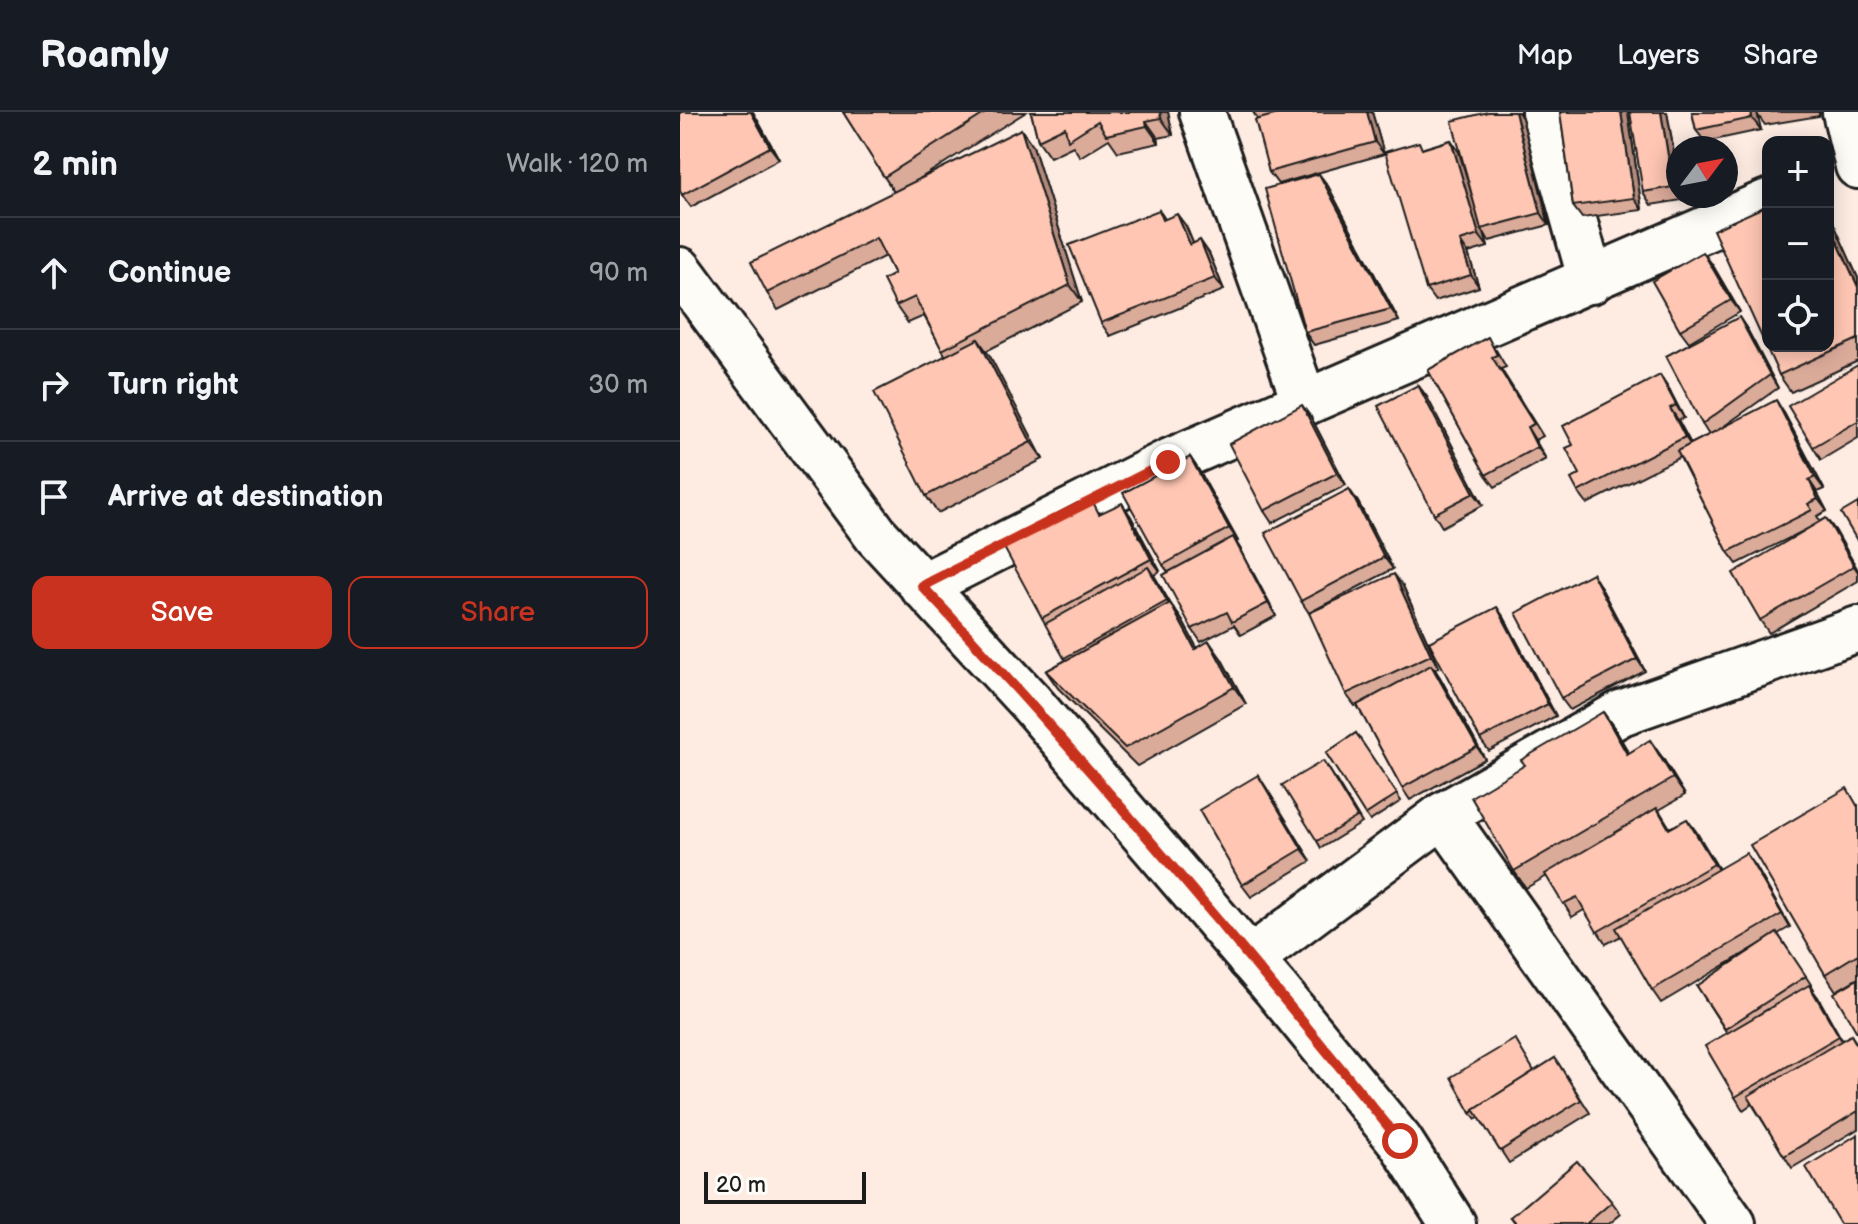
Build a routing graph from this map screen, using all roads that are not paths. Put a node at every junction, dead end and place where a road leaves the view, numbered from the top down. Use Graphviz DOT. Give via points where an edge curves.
graph roads {
  1 [pos="1202,112"];
  2 [pos="1544,112"];
  3 [pos="1845,112"];
  4 [pos="1847,166"];
  5 [pos="1762,205"];
  6 [pos="680,270"];
  7 [pos="1591,281"];
  8 [pos="1305,403"];
  9 [pos="922,586"];
  10 [pos="1858,629"];
  11 [pos="1443,815"];
  12 [pos="1250,959"];
  13 [pos="1453,1224"];
  14 [pos="1733,1224"];
  1 -- 8 [label="street"];
  2 -- 7 [label="street"];
  3 -- 4 [label="street"];
  5 -- 7 [label="street"];
  6 -- 9 [label="street" via="876,535"];
  7 -- 8 [label="street"];
  8 -- 9 [label="street" via="1168,462"];
  9 -- 12 [label="street" via="1031,703"];
  10 -- 11 [label="street" via="1621,713"];
  11 -- 12 [label="street"];
  11 -- 14 [label="street"];
  12 -- 13 [label="street" via="1400,1141"];
}
